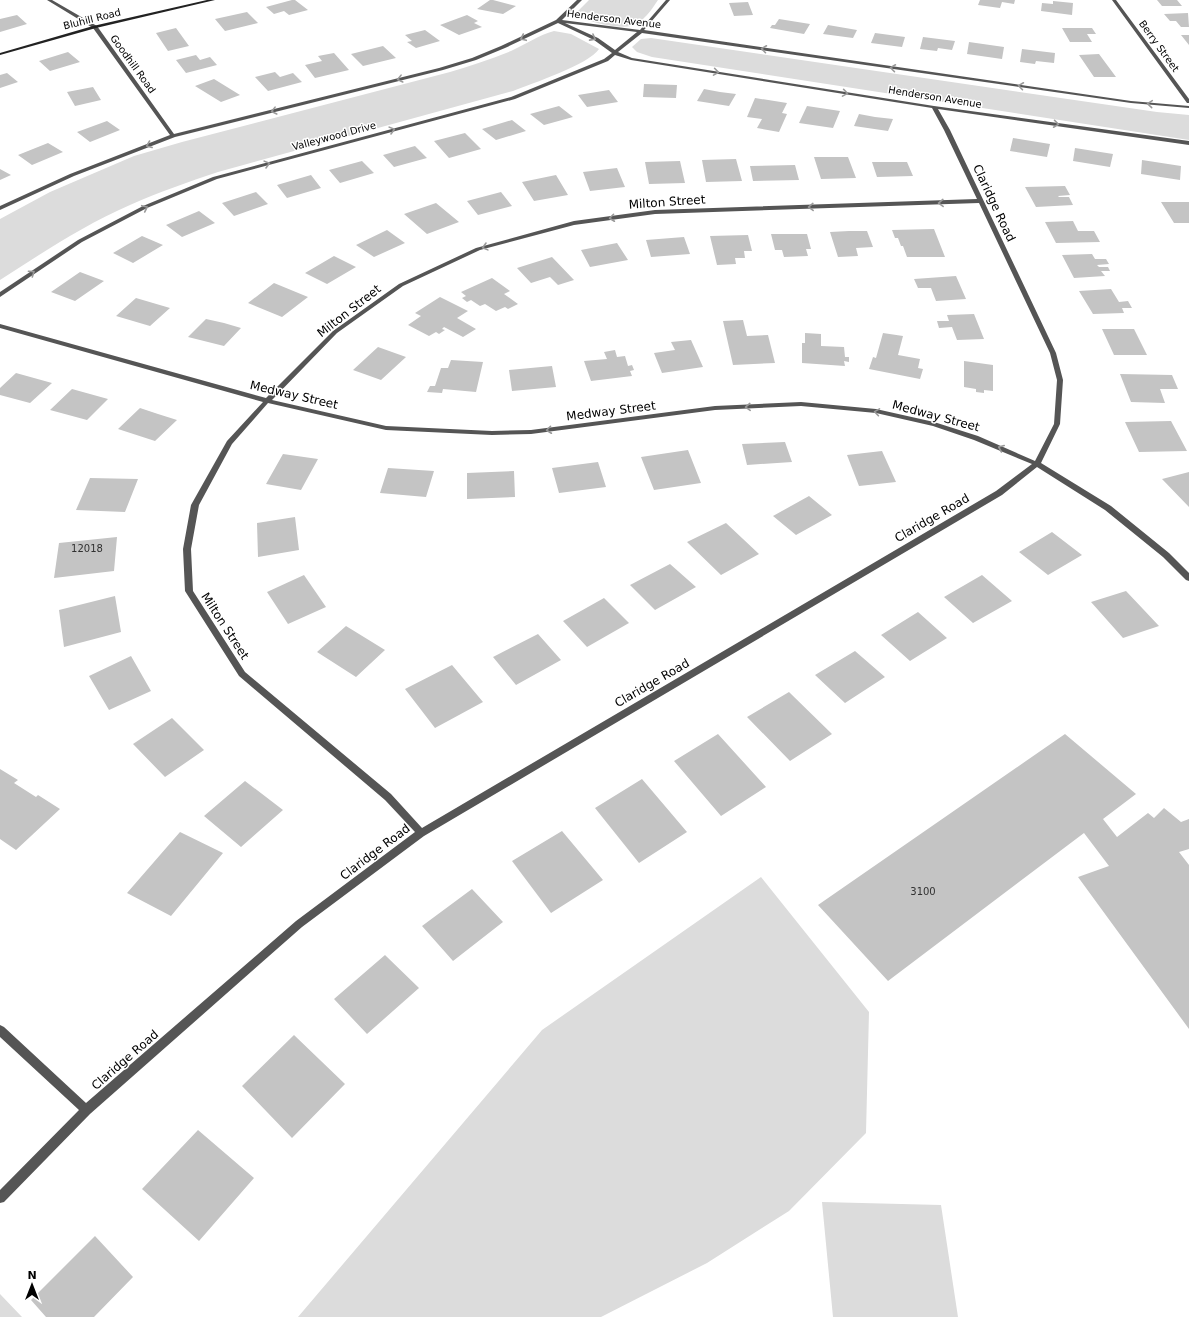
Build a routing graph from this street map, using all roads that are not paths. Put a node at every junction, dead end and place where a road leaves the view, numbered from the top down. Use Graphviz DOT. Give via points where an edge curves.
graph roads {
  1 [pos="49,0"];
  2 [pos="213,0"];
  3 [pos="580,0"];
  4 [pos="668,0"];
  5 [pos="1114,0"];
  6 [pos="558,21"];
  7 [pos="95,27"];
  8 [pos="642,31"];
  9 [pos="615,53"];
  10 [pos="0,54"];
  11 [pos="1189,102"];
  12 [pos="934,107"];
  13 [pos="1189,107"];
  14 [pos="173,136"];
  15 [pos="1189,143"];
  16 [pos="980,201"];
  17 [pos="0,208"];
  18 [pos="0,294"];
  19 [pos="0,326"];
  20 [pos="267,401"];
  21 [pos="1037,464"];
  22 [pos="1189,578"];
  23 [pos="421,832"];
  24 [pos="0,1030"];
  25 [pos="86,1110"];
  26 [pos="0,1198"];
  1 -- 7 [label="street, Goodhill Road"];
  2 -- 7 [label="street, Bluhill Road"];
  3 -- 6 [label="street"];
  4 -- 8 [label="street, Valleywood Drive"];
  5 -- 11 [label="street, Berry Street"];
  6 -- 8 [label="street, Henderson Avenue"];
  6 -- 9 [label="street, Henderson Avenue, one-way" via="596,39"];
  6 -- 14 [label="street, one-way" via="474,59 441,69"];
  7 -- 10 [label="street, Bluhill Road"];
  7 -- 14 [label="street, Goodhill Road"];
  8 -- 9 [label="street, Valleywood Drive"];
  13 -- 8 [label="street, Henderson Avenue, one-way" via="1130,102"];
  9 -- 12 [label="street, Henderson Avenue, one-way" via="631,59"];
  18 -- 9 [label="street, Valleywood Drive, one-way" via="80,241 144,207 215,178 513,98 606,60"];
  12 -- 15 [label="street, Henderson Avenue, one-way"];
  12 -- 16 [label="street, Claridge Road"];
  14 -- 17 [label="street, one-way" via="72,175"];
  16 -- 20 [label="street, Milton Street, one-way" via="655,212 574,223 486,247 401,285 335,332"];
  16 -- 21 [label="street, Claridge Road" via="1052,353 1060,380 1057,424"];
  19 -- 20 [label="street, Medway Street"];
  21 -- 20 [label="street, Medway Street, one-way" via="976,438 934,424 876,412 801,404 715,408 531,432 492,433 386,428"];
  20 -- 23 [label="street, Milton Street" via="229,443 195,505 187,550 189,591 242,674 388,797"];
  21 -- 22 [label="street, Medway Street" via="1108,508 1166,555"];
  21 -- 23 [label="street, Claridge Road" via="999,493"];
  23 -- 25 [label="street, Claridge Road" via="299,924"];
  24 -- 25 [label="street"];
  25 -- 26 [label="street, Claridge Road"];
}
